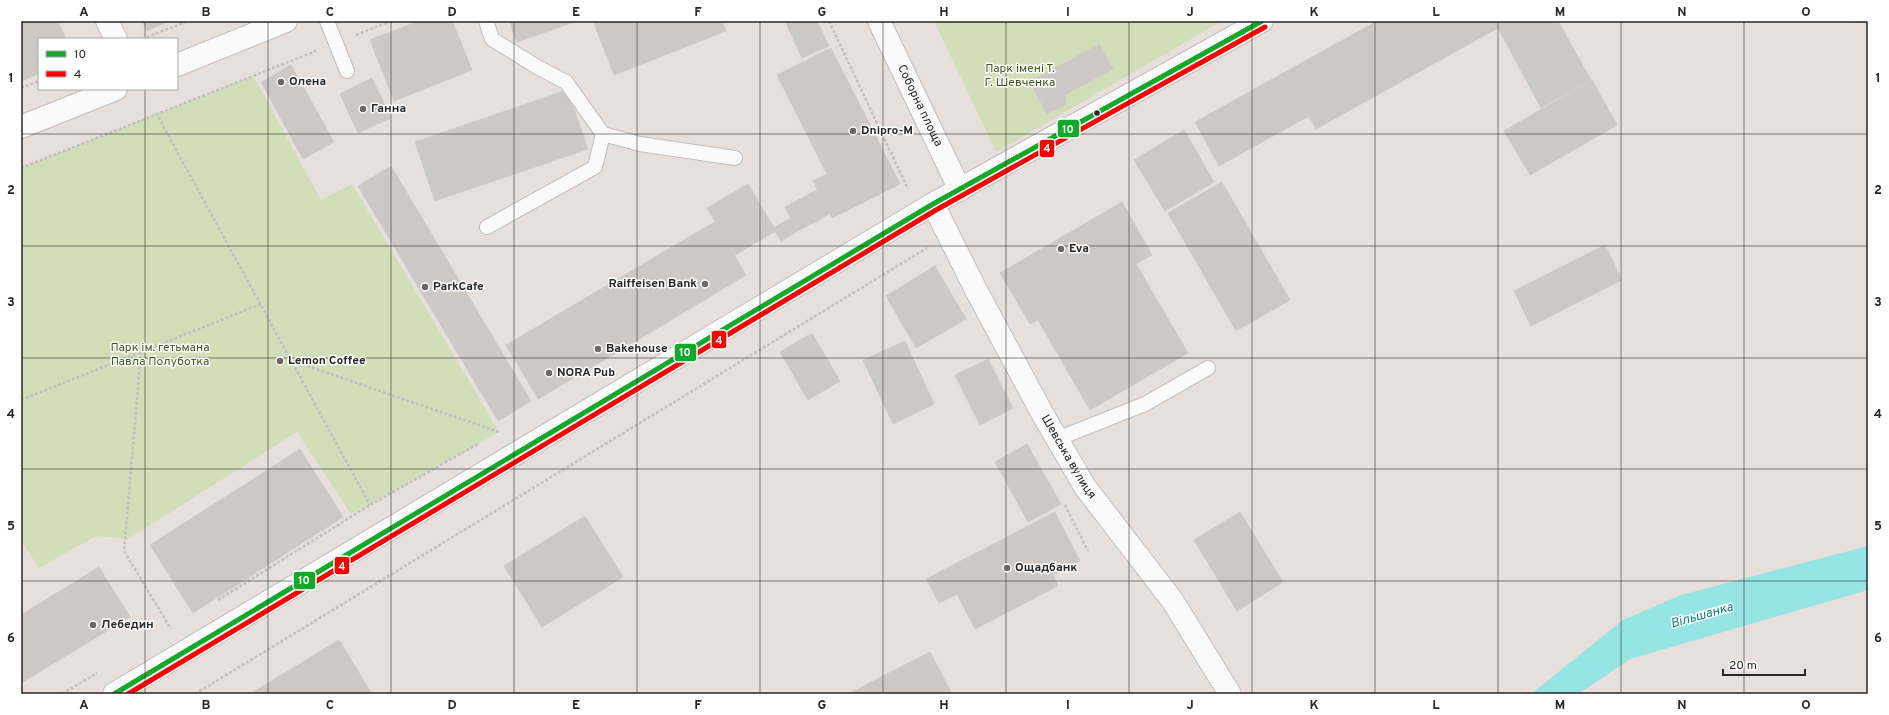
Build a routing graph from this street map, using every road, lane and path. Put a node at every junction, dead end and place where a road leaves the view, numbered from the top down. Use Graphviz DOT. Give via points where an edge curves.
graph roads {
  1 [pos="107,21"];
  2 [pos="188,21"];
  3 [pos="286,21"];
  4 [pos="327,21"];
  5 [pos="391,21"];
  6 [pos="486,21"];
  7 [pos="829,21"];
  8 [pos="879,21"];
  9 [pos="1262,21"];
  10 [pos="116,38"];
  11 [pos="145,38"];
  12 [pos="336,43"];
  13 [pos="178,65"];
  14 [pos="347,71"];
  15 [pos="38,81"];
  16 [pos="21,88"];
  17 [pos="114,90"];
  18 [pos="156,113"];
  19 [pos="21,127"];
  20 [pos="603,134"];
  21 [pos="735,158"];
  22 [pos="21,168"];
  23 [pos="960,190"];
  24 [pos="926,209"];
  25 [pos="487,228"];
  26 [pos="928,248"];
  27 [pos="261,304"];
  28 [pos="140,352"];
  29 [pos="292,361"];
  30 [pos="1208,368"];
  31 [pos="21,400"];
  32 [pos="493,436"];
  33 [pos="1057,439"];
  34 [pos="479,444"];
  35 [pos="370,505"];
  36 [pos="217,600"];
  37 [pos="178,625"];
  38 [pos="171,629"];
  39 [pos="164,633"];
  40 [pos="103,670"];
  41 [pos="62,694"];
  42 [pos="114,694"];
  43 [pos="195,694"];
  44 [pos="1230,694"];
  1 -- 10 [label="main road"];
  2 -- 11 [label="path"];
  3 -- 13 [label="main road"];
  4 -- 12 [label="lane"];
  5 -- 12 [label="path"];
  6 -- 20 [label="lane" via="492,39 566,82"];
  7 -- 24 [label="path"];
  8 -- 23 [label="main road, Соборна площа"];
  9 -- 23 [label="main road"];
  12 -- 14 [label="lane"];
  12 -- 18 [label="path"];
  15 -- 16 [label="path"];
  17 -- 19 [label="main road"];
  18 -- 22 [label="path"];
  18 -- 27 [label="path"];
  20 -- 21 [label="lane" via="640,144"];
  20 -- 25 [label="lane" via="595,167"];
  23 -- 24 [label="main road"];
  24 -- 33 [label="main road, Шевська вулиця" via="980,297"];
  24 -- 42 [label="main road"];
  26 -- 43 [label="path"];
  27 -- 28 [label="path"];
  27 -- 29 [label="path"];
  28 -- 31 [label="path"];
  28 -- 38 [label="path" via="124,551"];
  29 -- 32 [label="path" via="499,432"];
  29 -- 35 [label="path"];
  30 -- 33 [label="lane" via="1145,404"];
  33 -- 44 [label="main road, Шевська вулиця" via="1085,487 1172,600"];
  34 -- 35 [label="path"];
  35 -- 36 [label="path"];
  37 -- 38 [label="path"];
  38 -- 39 [label="path"];
  40 -- 41 [label="path"];
}
